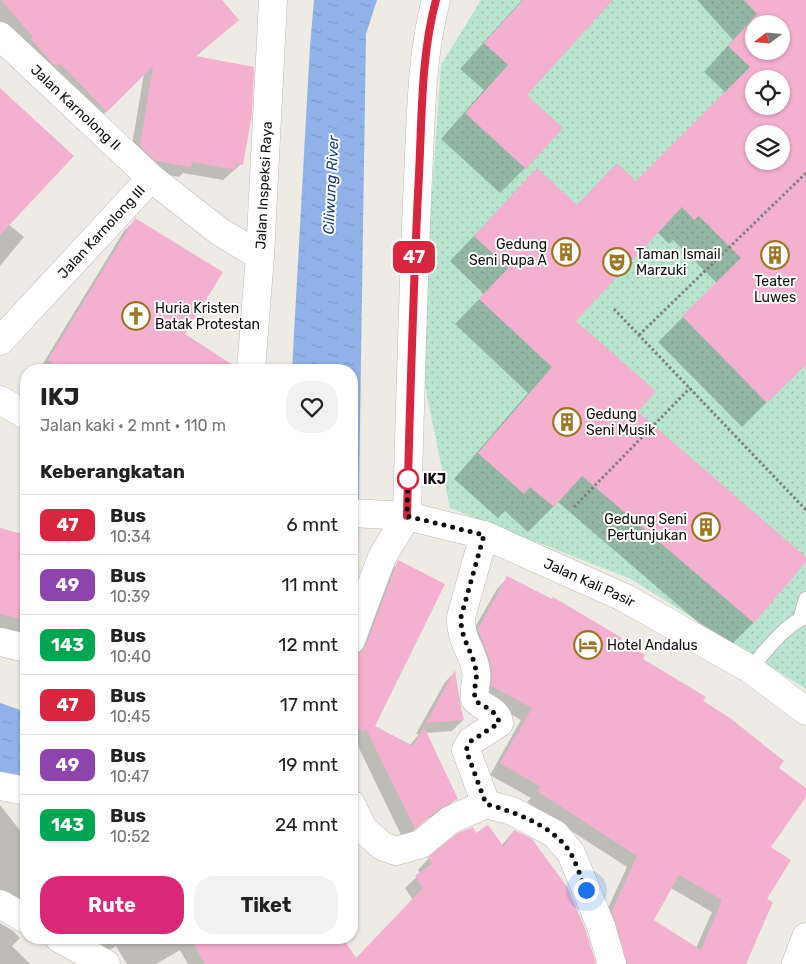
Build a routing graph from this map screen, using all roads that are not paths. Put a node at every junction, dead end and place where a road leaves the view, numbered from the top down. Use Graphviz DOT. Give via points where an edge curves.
graph roads {
  1 [pos="273,0"];
  2 [pos="436,0"];
  3 [pos="0,36"];
  4 [pos="151,178"];
  5 [pos="260,256"];
  6 [pos="0,341"];
  7 [pos="251,364"];
  8 [pos="0,400"];
  9 [pos="20,412"];
  10 [pos="358,513"];
  11 [pos="394,515"];
  12 [pos="484,535"];
  13 [pos="806,599"];
  14 [pos="803,618"];
  15 [pos="358,621"];
  16 [pos="0,642"];
  17 [pos="20,647"];
  18 [pos="750,670"];
  19 [pos="806,711"];
  20 [pos="0,786"];
  21 [pos="20,791"];
  22 [pos="486,804"];
  23 [pos="358,819"];
  24 [pos="0,904"];
  25 [pos="20,916"];
  26 [pos="806,936"];
  27 [pos="70,944"];
  28 [pos="106,964"];
  29 [pos="612,964"];
  30 [pos="796,964"];
  1 -- 5 [label="street, Jalan Inspeksi Raya"];
  2 -- 11 [label="street" via="427,45"];
  3 -- 4 [label="street, Jalan Karnolong II"];
  4 -- 5 [label="street, Jalan Karnolong III" via="218,231"];
  4 -- 6 [label="street, Jalan Karnolong III"];
  5 -- 7 [label="street, Jalan Inspeksi Raya"];
  8 -- 9 [label="street"];
  10 -- 11 [label="street, Jalan Kali Pasir"];
  11 -- 12 [label="street, Jalan Kali Pasir"];
  11 -- 15 [label="street"];
  12 -- 18 [label="street, Jalan Kali Pasir" via="625,598"];
  12 -- 22 [label="street" via="461,617 461,628 476,670 475,699 499,719 499,723 471,741 466,750"];
  13 -- 14 [label="lane"];
  14 -- 18 [label="lane" via="776,639"];
  16 -- 17 [label="street"];
  18 -- 19 [label="street, Jalan Kali Pasir"];
  20 -- 21 [label="street"];
  22 -- 23 [label="street" via="450,820 421,844 396,851 382,846 363,829"];
  22 -- 29 [label="street" via="512,811 555,834 571,853 601,926"];
  24 -- 25 [label="street"];
  26 -- 30 [label="street"];
  27 -- 28 [label="street"];
}
